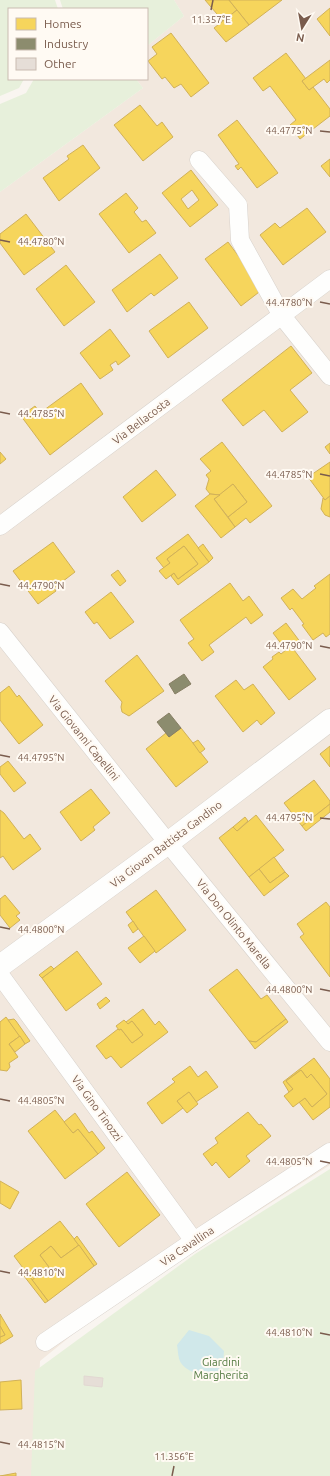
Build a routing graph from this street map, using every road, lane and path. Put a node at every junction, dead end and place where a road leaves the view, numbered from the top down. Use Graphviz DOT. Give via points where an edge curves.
graph roads {
  1 [pos="199,160"];
  2 [pos="330,279"];
  3 [pos="282,316"];
  4 [pos="330,376"];
  5 [pos="0,526"];
  6 [pos="0,632"];
  7 [pos="330,720"];
  8 [pos="168,843"];
  9 [pos="0,966"];
  10 [pos="0,975"];
  11 [pos="330,1042"];
  12 [pos="330,1152"];
  13 [pos="194,1241"];
  14 [pos="45,1342"];
  1 -- 3 [label="street" via="238,205 240,240"];
  2 -- 3 [label="street, Via Bellacosta"];
  3 -- 4 [label="street"];
  3 -- 5 [label="street, Via Bellacosta"];
  6 -- 8 [label="street, Via Giovanni Capellini"];
  7 -- 8 [label="street, Via Giovan Battista Gandino"];
  8 -- 9 [label="street, Via Giovan Battista Gandino"];
  8 -- 11 [label="street, Via Don Olinto Marella"];
  10 -- 13 [label="street, Via Gino Tinozzi"];
  12 -- 13 [label="street, Via Cavallina"];
  13 -- 14 [label="street, Via Cavallina"];
}
